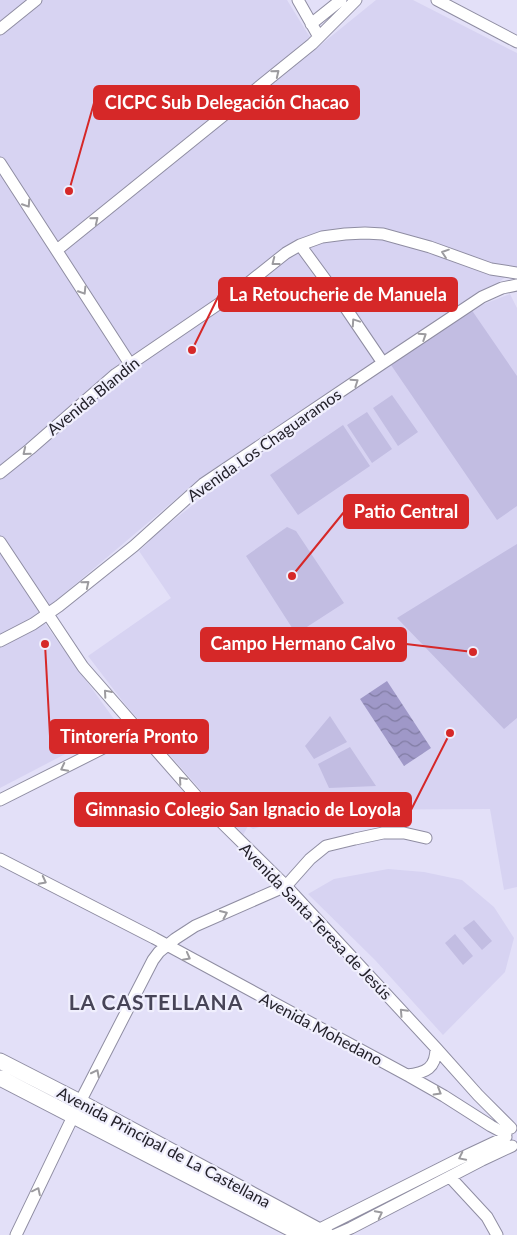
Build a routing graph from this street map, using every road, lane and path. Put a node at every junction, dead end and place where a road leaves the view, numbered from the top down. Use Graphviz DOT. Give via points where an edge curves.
graph roads {
  1 [pos="36,0"];
  2 [pos="298,0"];
  3 [pos="341,0"];
  4 [pos="356,0"];
  5 [pos="437,0"];
  6 [pos="311,24"];
  7 [pos="0,29"];
  8 [pos="320,37"];
  9 [pos="517,42"];
  10 [pos="0,163"];
  11 [pos="300,245"];
  12 [pos="57,250"];
  13 [pos="491,269"];
  14 [pos="517,273"];
  15 [pos="517,285"];
  16 [pos="502,288"];
  17 [pos="382,363"];
  18 [pos="130,364"];
  19 [pos="0,473"];
  20 [pos="0,542"];
  21 [pos="48,615"];
  22 [pos="0,641"];
  23 [pos="139,730"];
  24 [pos="0,800"];
  25 [pos="426,838"];
  26 [pos="0,859"];
  27 [pos="286,886"];
  28 [pos="166,946"];
  29 [pos="436,1048"];
  30 [pos="0,1061"];
  31 [pos="407,1075"];
  32 [pos="0,1078"];
  33 [pos="80,1102"];
  34 [pos="73,1116"];
  35 [pos="512,1136"];
  36 [pos="450,1177"];
  37 [pos="318,1233"];
  38 [pos="16,1235"];
  39 [pos="303,1235"];
  40 [pos="335,1235"];
  41 [pos="496,1235"];
  1 -- 7 [label="street"];
  2 -- 6 [label="street"];
  3 -- 6 [label="street"];
  4 -- 8 [label="street"];
  5 -- 9 [label="street"];
  6 -- 8 [label="street"];
  12 -- 8 [label="street, one-way"];
  10 -- 12 [label="street, one-way"];
  13 -- 11 [label="street, Avenida Blandín, one-way" via="383,234 322,237"];
  17 -- 11 [label="street, one-way"];
  11 -- 18 [label="street, Avenida Blandín, one-way"];
  12 -- 18 [label="street, one-way"];
  13 -- 14 [label="street, Avenida Blandín"];
  13 -- 16 [label="street"];
  15 -- 16 [label="street, Avenida Los Chaguaramos"];
  17 -- 16 [label="street, Avenida Los Chaguaramos, one-way" via="482,297"];
  21 -- 17 [label="street, Avenida Los Chaguaramos, one-way" via="134,546 203,484"];
  18 -- 19 [label="street, Avenida Blandín, one-way"];
  20 -- 21 [label="street, Avenida Santa Teresa de Jesús"];
  21 -- 22 [label="street, Avenida Los Chaguaramos"];
  23 -- 21 [label="street, Avenida Santa Teresa de Jesús, one-way" via="83,667"];
  23 -- 24 [label="street, one-way"];
  27 -- 23 [label="street, Avenida Santa Teresa de Jesús, one-way" via="205,806"];
  25 -- 27 [label="street" via="404,833 383,834 332,845 310,859"];
  26 -- 28 [label="street, Avenida Mohedano, one-way"];
  28 -- 27 [label="street, one-way" via="195,926"];
  29 -- 27 [label="street, Avenida Santa Teresa de Jesús, one-way"];
  28 -- 31 [label="street, Avenida Mohedano, one-way"];
  33 -- 28 [label="street, one-way" via="153,960"];
  29 -- 31 [label="street" via="436,1057 428,1069"];
  29 -- 35 [label="street, Avenida Santa Teresa de Jesús"];
  30 -- 33 [label="street, Avenida Principal de La Castellana"];
  31 -- 35 [label="street, Avenida Mohedano, one-way"];
  32 -- 34 [label="street, Avenida Principal de La Castellana"];
  33 -- 34 [label="street"];
  33 -- 37 [label="street, Avenida Principal de La Castellana"];
  38 -- 34 [label="street, one-way"];
  34 -- 39 [label="street, Avenida Principal de La Castellana"];
  35 -- 36 [label="street" via="482,1160"];
  35 -- 37 [label="street, one-way" via="449,1164"];
  40 -- 36 [label="street, one-way"];
  36 -- 41 [label="street" via="487,1217"];
}
